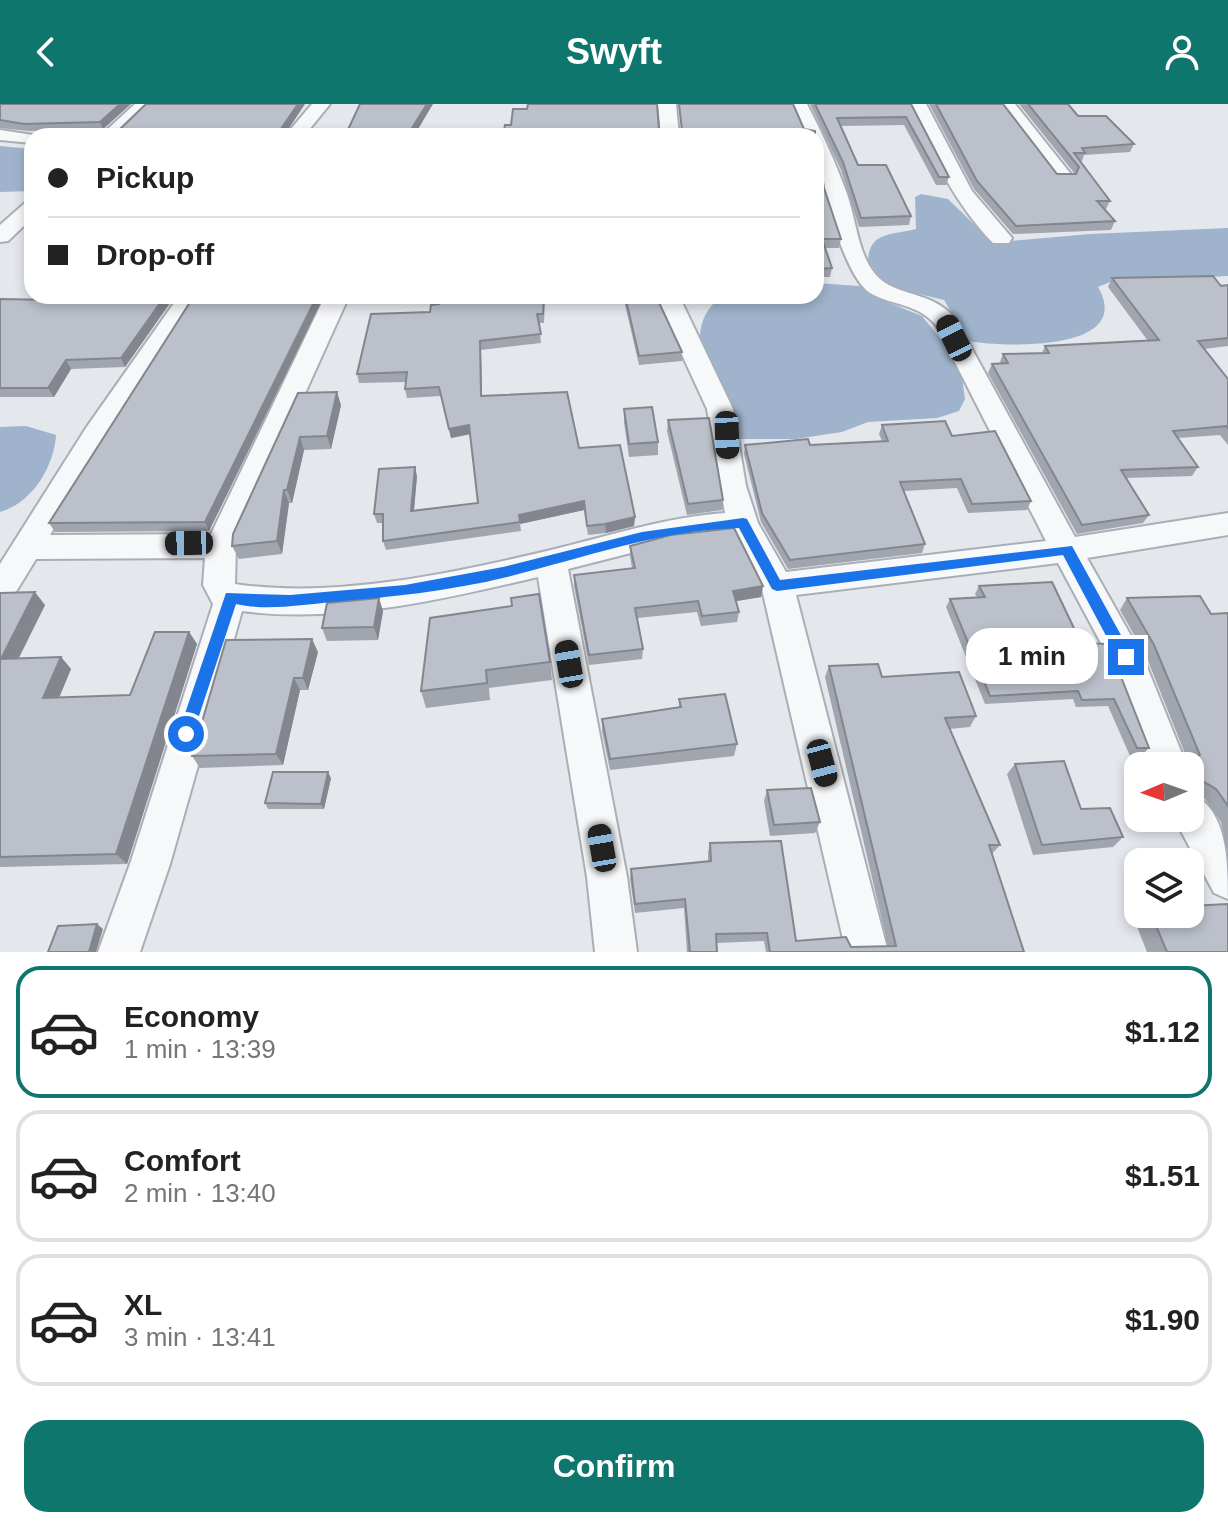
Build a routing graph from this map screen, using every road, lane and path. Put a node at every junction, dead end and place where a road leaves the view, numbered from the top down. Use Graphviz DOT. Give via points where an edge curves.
graph roads {
  1 [pos="145,104"];
  2 [pos="321,104"];
  3 [pos="667,104"];
  4 [pos="798,104"];
  5 [pos="917,104"];
  6 [pos="1006,104"];
  7 [pos="118,128"];
  8 [pos="301,128"];
  9 [pos="669,128"];
  10 [pos="812,128"];
  11 [pos="0,135"];
  12 [pos="24,137"];
  13 [pos="824,157"];
  14 [pos="1063,177"];
  15 [pos="24,214"];
  16 [pos="0,236"];
  17 [pos="1001,238"];
  18 [pos="185,304"];
  19 [pos="333,304"];
  20 [pos="671,304"];
  21 [pos="743,523"];
  22 [pos="1228,524"];
  23 [pos="221,546"];
  24 [pos="27,547"];
  25 [pos="1067,550"];
  26 [pos="551,562"];
  27 [pos="777,585"];
  28 [pos="0,591"];
  29 [pos="231,597"];
  30 [pos="1163,752"];
  31 [pos="1202,832"];
  32 [pos="1228,879"];
  33 [pos="119,952"];
  34 [pos="616,952"];
  35 [pos="867,952"];
  1 -- 7 [label="street"];
  2 -- 8 [label="street"];
  3 -- 9 [label="street"];
  4 -- 10 [label="street"];
  5 -- 17 [label="street" via="962,192"];
  6 -- 14 [label="street"];
  11 -- 12 [label="street"];
  13 -- 25 [label="street" via="861,271 875,288 930,302 938,310"];
  15 -- 16 [label="street"];
  18 -- 24 [label="street"];
  19 -- 23 [label="street"];
  20 -- 21 [label="street" via="720,409"];
  21 -- 26 [label="street" via="642,537"];
  21 -- 27 [label="street"];
  22 -- 25 [label="street"];
  23 -- 24 [label="street"];
  23 -- 29 [label="street" via="219,585"];
  24 -- 28 [label="street"];
  25 -- 27 [label="street"];
  25 -- 30 [label="street" via="1126,657"];
  26 -- 29 [label="street" via="454,583 346,597"];
  26 -- 34 [label="street"];
  27 -- 35 [label="street"];
  29 -- 33 [label="street" via="186,734 158,844"];
  31 -- 32 [label="street"];
}
